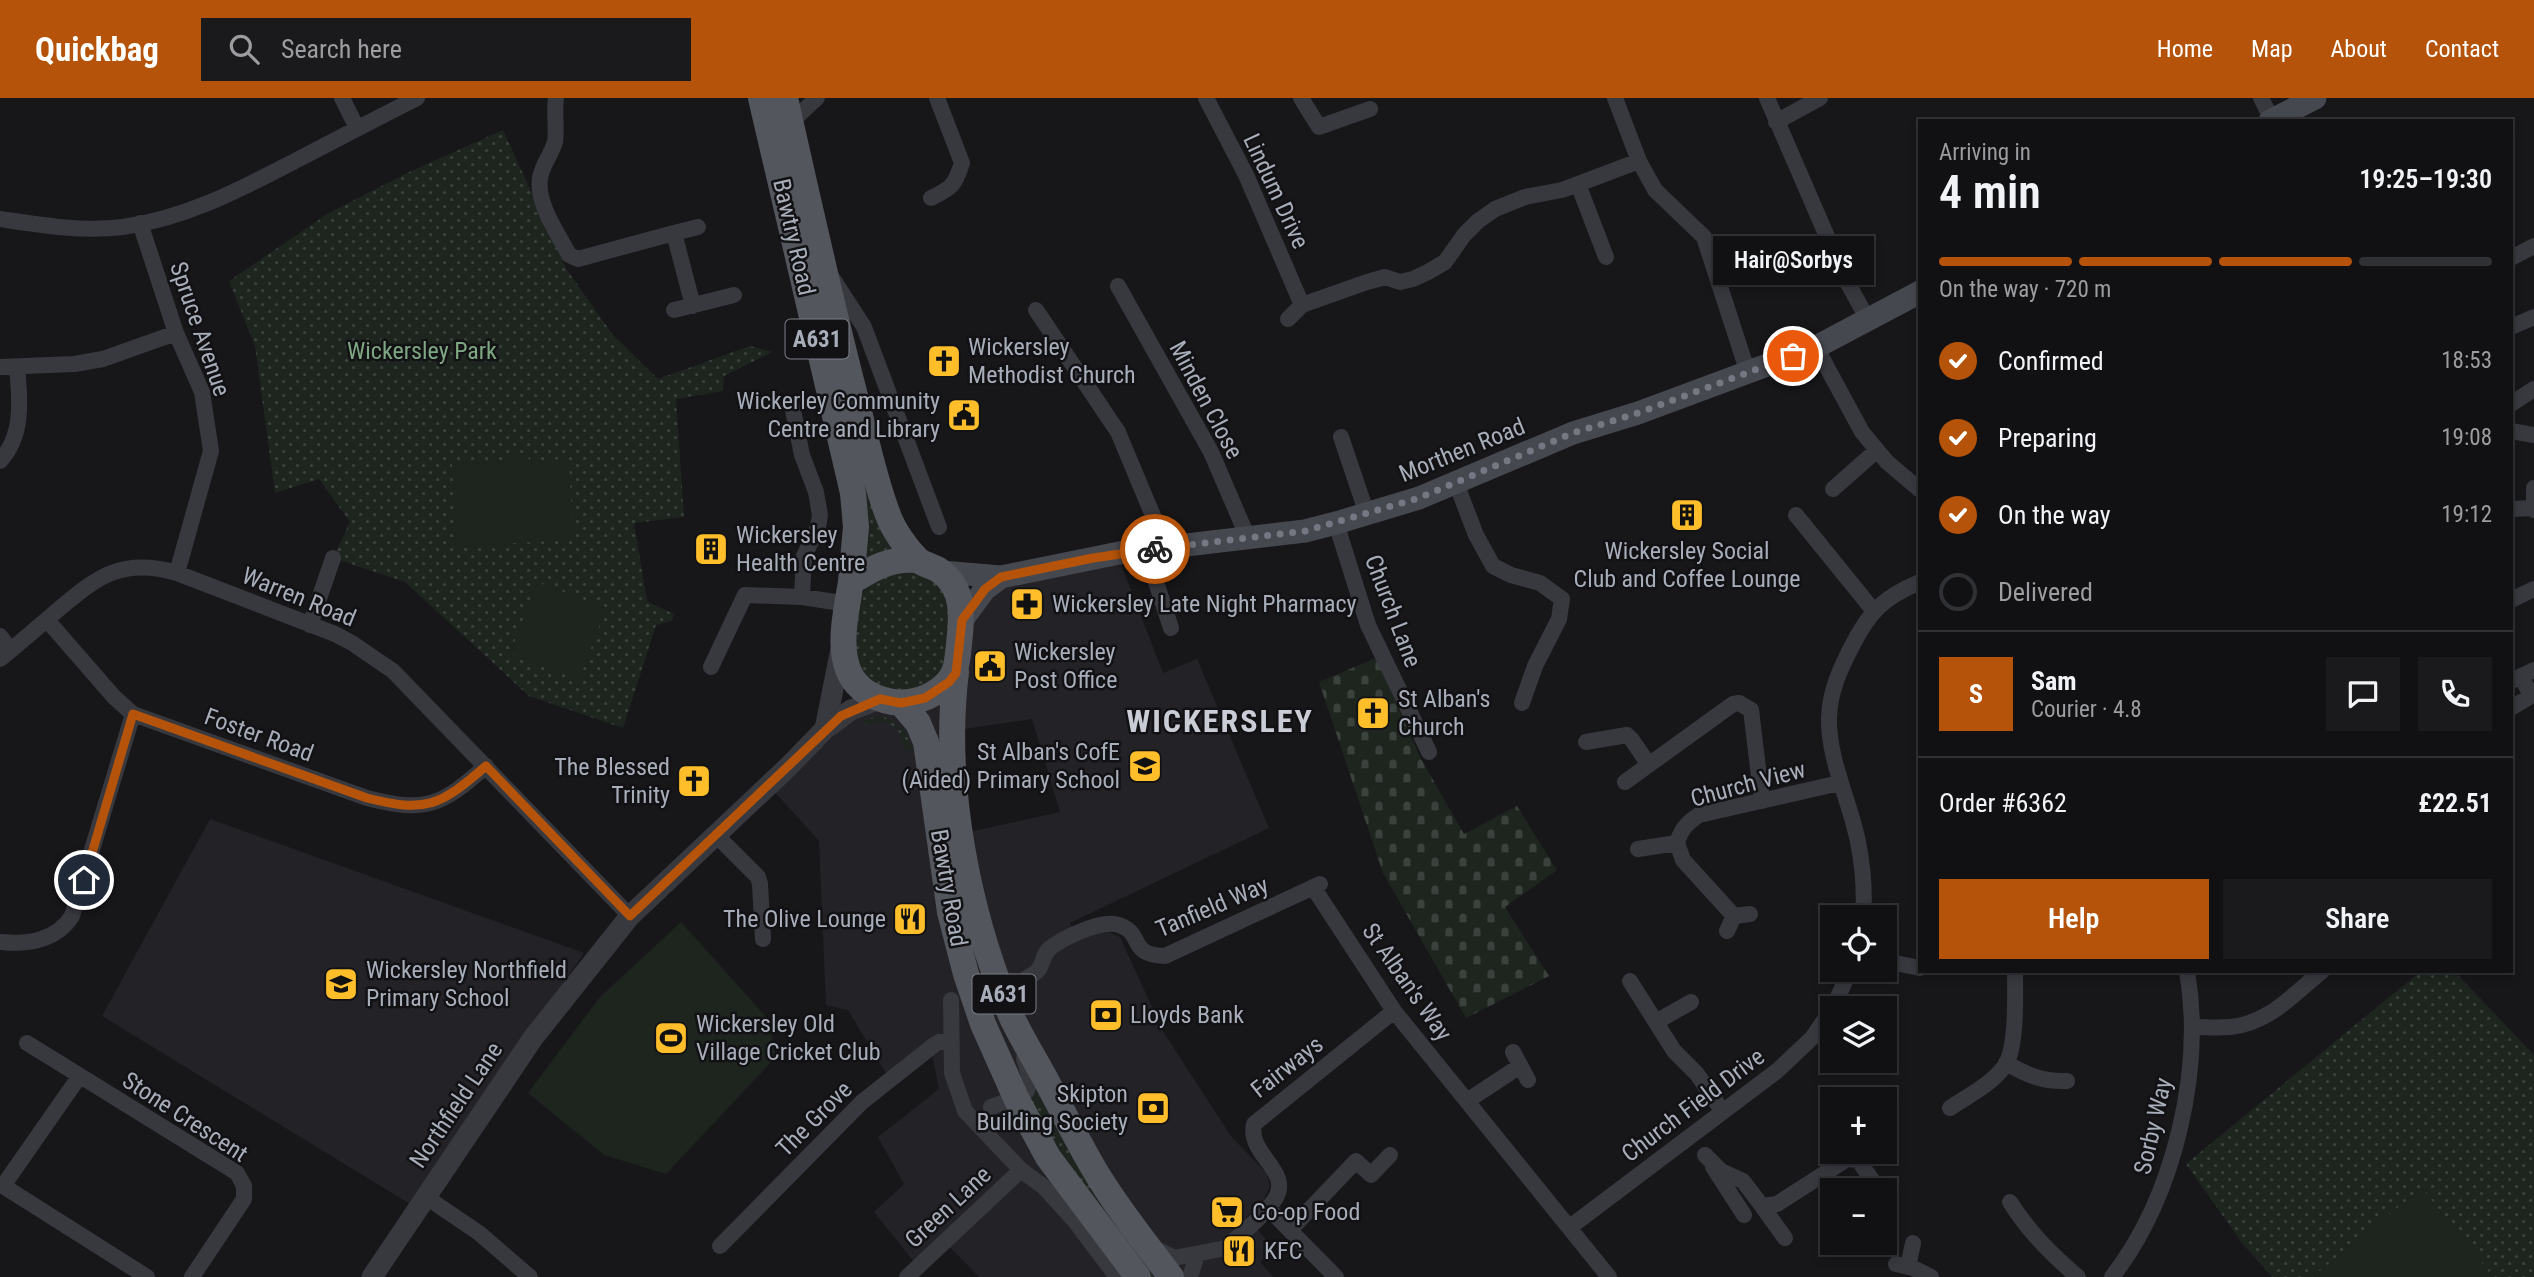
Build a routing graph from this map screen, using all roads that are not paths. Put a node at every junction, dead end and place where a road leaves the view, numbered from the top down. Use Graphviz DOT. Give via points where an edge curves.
graph roads {
  1 [pos="342,98"];
  2 [pos="417,98"];
  3 [pos="556,98"];
  4 [pos="761,98"];
  5 [pos="817,98"];
  6 [pos="937,98"];
  7 [pos="1206,98"];
  8 [pos="1301,98"];
  9 [pos="1615,98"];
  10 [pos="1767,98"];
  11 [pos="1820,98"];
  12 [pos="2261,98"];
  13 [pos="2315,98"];
  14 [pos="1370,109"];
  15 [pos="781,114"];
  16 [pos="2271,119"];
  17 [pos="2273,119"];
  18 [pos="1776,122"];
  19 [pos="357,128"];
  20 [pos="1639,161"];
  21 [pos="1578,184"];
  22 [pos="931,198"];
  23 [pos="0,219"];
  24 [pos="140,223"];
  25 [pos="698,227"];
  26 [pos="674,233"];
  27 [pos="2534,246"];
  28 [pos="1606,257"];
  29 [pos="2513,257"];
  30 [pos="821,259"];
  31 [pos="1118,286"];
  32 [pos="1918,293"];
  33 [pos="734,295"];
  34 [pos="1302,305"];
  35 [pos="692,306"];
  36 [pos="674,310"];
  37 [pos="1035,310"];
  38 [pos="2534,317"];
  39 [pos="1288,319"];
  40 [pos="1868,320"];
  41 [pos="2513,326"];
  42 [pos="176,333"];
  43 [pos="1816,347"];
  44 [pos="0,367"];
  45 [pos="17,367"];
  46 [pos="1748,373"];
  47 [pos="880,374"];
  48 [pos="852,382"];
  49 [pos="2534,389"];
  50 [pos="2513,403"];
  51 [pos="792,405"];
  52 [pos="2513,431"];
  53 [pos="2534,435"];
  54 [pos="1341,437"];
  55 [pos="1876,451"];
  56 [pos="0,461"];
  57 [pos="1456,483"];
  58 [pos="1918,488"];
  59 [pos="2534,488"];
  60 [pos="1833,489"];
  61 [pos="2513,509"];
  62 [pos="2534,509"];
  63 [pos="1367,514"];
  64 [pos="1796,515"];
  65 [pos="1336,523"];
  66 [pos="939,527"];
  67 [pos="1248,538"];
  68 [pos="1158,549"];
  69 [pos="333,558"];
  70 [pos="918,560"];
  71 [pos="942,572"];
  72 [pos="177,573"];
  73 [pos="1001,577"];
  74 [pos="1918,583"];
  75 [pos="2534,589"];
  76 [pos="849,593"];
  77 [pos="802,597"];
  78 [pos="2513,599"];
  79 [pos="1873,610"];
  80 [pos="47,620"];
  81 [pos="962,620"];
  82 [pos="310,625"];
  83 [pos="1171,628"];
  84 [pos="0,636"];
  85 [pos="842,644"];
  86 [pos="5,655"];
  87 [pos="711,667"];
  88 [pos="956,673"];
  89 [pos="2522,676"];
  90 [pos="890,701"];
  91 [pos="1522,703"];
  92 [pos="2513,707"];
  93 [pos="133,714"];
  94 [pos="825,729"];
  95 [pos="1586,742"];
  96 [pos="1429,752"];
  97 [pos="1648,765"];
  98 [pos="486,766"];
  99 [pos="1625,782"];
  100 [pos="1840,783"];
  101 [pos="1762,801"];
  102 [pos="715,834"];
  103 [pos="1677,843"];
  104 [pos="1638,849"];
  105 [pos="1318,885"];
  106 [pos="1863,905"];
  107 [pos="630,916"];
  108 [pos="1727,932"];
  109 [pos="763,939"];
  110 [pos="2,942"];
  111 [pos="989,952"];
  112 [pos="1897,963"];
  113 [pos="1918,968"];
  114 [pos="2015,973"];
  115 [pos="2187,973"];
  116 [pos="2320,973"];
  117 [pos="1027,978"];
  118 [pos="1630,981"];
  119 [pos="951,1000"];
  120 [pos="1691,1002"];
  121 [pos="1394,1011"];
  122 [pos="1013,1018"];
  123 [pos="1656,1023"];
  124 [pos="1820,1026"];
  125 [pos="2192,1027"];
  126 [pos="950,1041"];
  127 [pos="27,1043"];
  128 [pos="2006,1063"];
  129 [pos="1520,1066"];
  130 [pos="1004,1073"];
  131 [pos="79,1077"];
  132 [pos="2067,1081"];
  133 [pos="1016,1098"];
  134 [pos="1467,1101"];
  135 [pos="991,1107"];
  136 [pos="1950,1108"];
  137 [pos="1723,1112"];
  138 [pos="972,1121"];
  139 [pos="1692,1136"];
  140 [pos="1390,1155"];
  141 [pos="1705,1155"];
  142 [pos="1839,1164"];
  143 [pos="1021,1170"];
  144 [pos="1,1185"];
  145 [pos="426,1197"];
  146 [pos="2010,1202"];
  147 [pos="1762,1206"];
  148 [pos="1268,1208"];
  149 [pos="1744,1215"];
  150 [pos="1570,1227"];
  151 [pos="1290,1230"];
  152 [pos="1785,1238"];
  153 [pos="1913,1243"];
  154 [pos="1147,1244"];
  155 [pos="720,1246"];
  156 [pos="1197,1255"];
  157 [pos="147,1277"];
  158 [pos="192,1277"];
  159 [pos="372,1277"];
  160 [pos="530,1277"];
  161 [pos="907,1277"];
  162 [pos="1116,1277"];
  163 [pos="1138,1277"];
  164 [pos="1171,1277"];
  165 [pos="1190,1277"];
  166 [pos="1336,1277"];
  167 [pos="1609,1277"];
  168 [pos="1931,1277"];
  169 [pos="2078,1277"];
  170 [pos="2112,1277"];
  1 -- 19 [label="street"];
  2 -- 19 [label="street"];
  3 -- 26 [label="street" via="555,141 543,168 540,193 569,255 578,259"];
  4 -- 15 [label="main road, Bawtry Road / A631"];
  5 -- 15 [label="street"];
  6 -- 22 [label="street" via="962,163 955,184"];
  7 -- 34 [label="street, Lindum Drive" via="1246,175"];
  8 -- 14 [label="street" via="1319,127"];
  9 -- 20 [label="street"];
  10 -- 18 [label="street"];
  11 -- 18 [label="street"];
  12 -- 16 [label="street"];
  13 -- 17 [label="main road"];
  15 -- 30 [label="main road, Bawtry Road / A631"];
  15 -- 76 [label="main road, Bawtry Road / A631" via="853,493 856,527"];
  18 -- 40 [label="street"];
  19 -- 24 [label="street" via="206,206"];
  20 -- 21 [label="street"];
  20 -- 46 [label="street" via="1656,190 1704,237"];
  21 -- 28 [label="street"];
  21 -- 34 [label="street" via="1495,209 1464,235 1445,262 1413,279 1400,282 1385,277"];
  23 -- 24 [label="street" via="99,228"];
  24 -- 42 [label="street, Spruce Avenue"];
  25 -- 26 [label="street"];
  26 -- 35 [label="street"];
  27 -- 29 [label="street"];
  30 -- 47 [label="street, Bawtry Road" via="864,327"];
  30 -- 48 [label="main road, Bawtry Road / A631"];
  31 -- 67 [label="street, Minden Close" via="1211,452"];
  32 -- 40 [label="main road, Morthen Road"];
  33 -- 35 [label="street"];
  34 -- 39 [label="street"];
  35 -- 36 [label="street"];
  37 -- 68 [label="street" via="1118,432"];
  38 -- 41 [label="street"];
  40 -- 43 [label="main road, Morthen Road"];
  42 -- 45 [label="street" via="103,359"];
  42 -- 72 [label="street, Spruce Avenue" via="202,392 211,451"];
  43 -- 46 [label="main road, Morthen Road"];
  43 -- 55 [label="street"];
  44 -- 45 [label="street"];
  45 -- 56 [label="street" via="19,419"];
  46 -- 57 [label="main road, Morthen Road" via="1573,433"];
  47 -- 48 [label="street"];
  47 -- 66 [label="street, Bawtry Road"];
  48 -- 70 [label="main road, Bawtry Road / A631" via="888,514"];
  49 -- 50 [label="street"];
  51 -- 77 [label="street" via="820,515 804,556"];
  52 -- 53 [label="street"];
  54 -- 63 [label="street"];
  55 -- 58 [label="street"];
  55 -- 60 [label="street"];
  57 -- 63 [label="main road, Morthen Road"];
  57 -- 91 [label="street" via="1493,566 1540,583 1562,599 1559,619"];
  59 -- 62 [label="street"];
  61 -- 62 [label="street"];
  63 -- 65 [label="main road, Morthen Road"];
  64 -- 79 [label="street"];
  65 -- 67 [label="main road, Morthen Road"];
  65 -- 96 [label="street, Church Lane" via="1368,625"];
  67 -- 68 [label="main road, Morthen Road"];
  68 -- 73 [label="main road, Morthen Road"];
  68 -- 83 [label="street" via="1155,579"];
  69 -- 82 [label="street"];
  70 -- 71 [label="main road"];
  70 -- 76 [label="main road" via="886,562"];
  71 -- 73 [label="main road, Morthen Road"];
  71 -- 81 [label="main road, A631" via="959,597"];
  72 -- 80 [label="street, Warren Road" via="156,566 114,571 90,583"];
  72 -- 82 [label="street, Warren Road"];
  73 -- 81 [label="main road" via="985,589"];
  74 -- 79 [label="street"];
  75 -- 78 [label="street"];
  76 -- 77 [label="street"];
  76 -- 85 [label="main road, A631"];
  77 -- 87 [label="street" via="745,595"];
  79 -- 100 [label="street" via="1846,656 1830,702"];
  80 -- 86 [label="street, Warren Road"];
  80 -- 93 [label="street, Foster Road"];
  81 -- 88 [label="main road, A631"];
  82 -- 98 [label="street, Warren Road" via="352,643 393,671"];
  84 -- 86 [label="street"];
  85 -- 90 [label="main road, A631" via="857,684"];
  85 -- 94 [label="street"];
  88 -- 90 [label="main road" via="931,695 914,702"];
  88 -- 111 [label="main road, Bawtry Road / A631" via="951,747 958,820"];
  89 -- 92 [label="street" via="2531,696"];
  90 -- 94 [label="street, Northfield Lane" via="851,710"];
  90 -- 130 [label="main road, Bawtry Road / A631" via="918,723 926,742 956,937"];
  93 -- 98 [label="street, Foster Road" via="401,807 421,806 448,796"];
  93 -- 110 [label="street" via="68,923 51,936 21,944"];
  94 -- 102 [label="street, Northfield Lane"];
  95 -- 97 [label="street" via="1627,735"];
  97 -- 99 [label="street"];
  97 -- 101 [label="street" via="1733,704 1744,704 1751,710"];
  98 -- 107 [label="street, Warren Road"];
  100 -- 101 [label="street, Church View"];
  100 -- 106 [label="street" via="1858,841"];
  101 -- 103 [label="street, Church View" via="1699,816 1679,833"];
  102 -- 107 [label="street, Northfield Lane"];
  102 -- 109 [label="street" via="758,877"];
  103 -- 104 [label="street, Church View"];
  103 -- 108 [label="street" via="1683,860 1742,915"];
  105 -- 117 [label="street, Tanfield Way" via="1165,956 1141,950 1124,926 1099,924 1047,951 1038,971"];
  105 -- 121 [label="street, St Alban's Way"];
  107 -- 145 [label="street, Northfield Lane" via="533,1038"];
  111 -- 117 [label="street" via="1009,972"];
  111 -- 122 [label="main road, Bawtry Road / A631"];
  112 -- 113 [label="street"];
  114 -- 128 [label="street" via="2015,1016"];
  115 -- 125 [label="street, Sorby Way"];
  116 -- 125 [label="street" via="2274,1012 2255,1022"];
  117 -- 122 [label="street, Tanfield Way" via="1017,994"];
  118 -- 123 [label="street"];
  119 -- 126 [label="street"];
  120 -- 123 [label="street"];
  121 -- 134 [label="street, St Alban's Way"];
  121 -- 148 [label="street, Fairways" via="1254,1124 1254,1143 1279,1181"];
  122 -- 133 [label="street, Bawtry Road" via="1030,1080 1027,1091"];
  122 -- 154 [label="main road, Bawtry Road / A631" via="1094,1170"];
  123 -- 137 [label="street"];
  124 -- 137 [label="street, Church Field Drive" via="1796,1055"];
  125 -- 170 [label="street, Sorby Way" via="2187,1083 2167,1173 2158,1200"];
  126 -- 138 [label="street" via="958,1095"];
  126 -- 155 [label="street, The Grove" via="933,1045 862,1102"];
  127 -- 131 [label="street, Stone Crescent"];
  128 -- 132 [label="street" via="2038,1079"];
  128 -- 136 [label="street"];
  129 -- 134 [label="street"];
  130 -- 133 [label="main road, Bawtry Road / A631"];
  130 -- 135 [label="street"];
  131 -- 144 [label="street"];
  131 -- 158 [label="street, Stone Crescent" via="237,1173 244,1199"];
  133 -- 135 [label="street"];
  133 -- 163 [label="main road, Bawtry Road / A631" via="1048,1157"];
  134 -- 150 [label="street, St Alban's Way"];
  135 -- 138 [label="street"];
  137 -- 139 [label="street, Church Field Drive"];
  138 -- 143 [label="street"];
  139 -- 141 [label="street"];
  139 -- 150 [label="street, Church Field Drive"];
  140 -- 151 [label="street" via="1371,1175 1356,1161"];
  141 -- 147 [label="street" via="1721,1171 1743,1181"];
  141 -- 149 [label="street"];
  142 -- 147 [label="street" via="1777,1204"];
  143 -- 161 [label="street, Green Lane"];
  143 -- 162 [label="street" via="1074,1220"];
  144 -- 157 [label="street"];
  145 -- 159 [label="street, Northfield Lane"];
  145 -- 160 [label="street" via="479,1233"];
  146 -- 169 [label="street" via="2042,1246"];
  147 -- 152 [label="street"];
  148 -- 151 [label="street"];
  148 -- 156 [label="street" via="1227,1247"];
  150 -- 167 [label="street, St Alban's Way"];
  151 -- 166 [label="street"];
  153 -- 168 [label="street" via="1902,1266"];
  154 -- 156 [label="street" via="1174,1258"];
  154 -- 164 [label="main road, Bawtry Road / A631"];
  156 -- 165 [label="street"];
}
